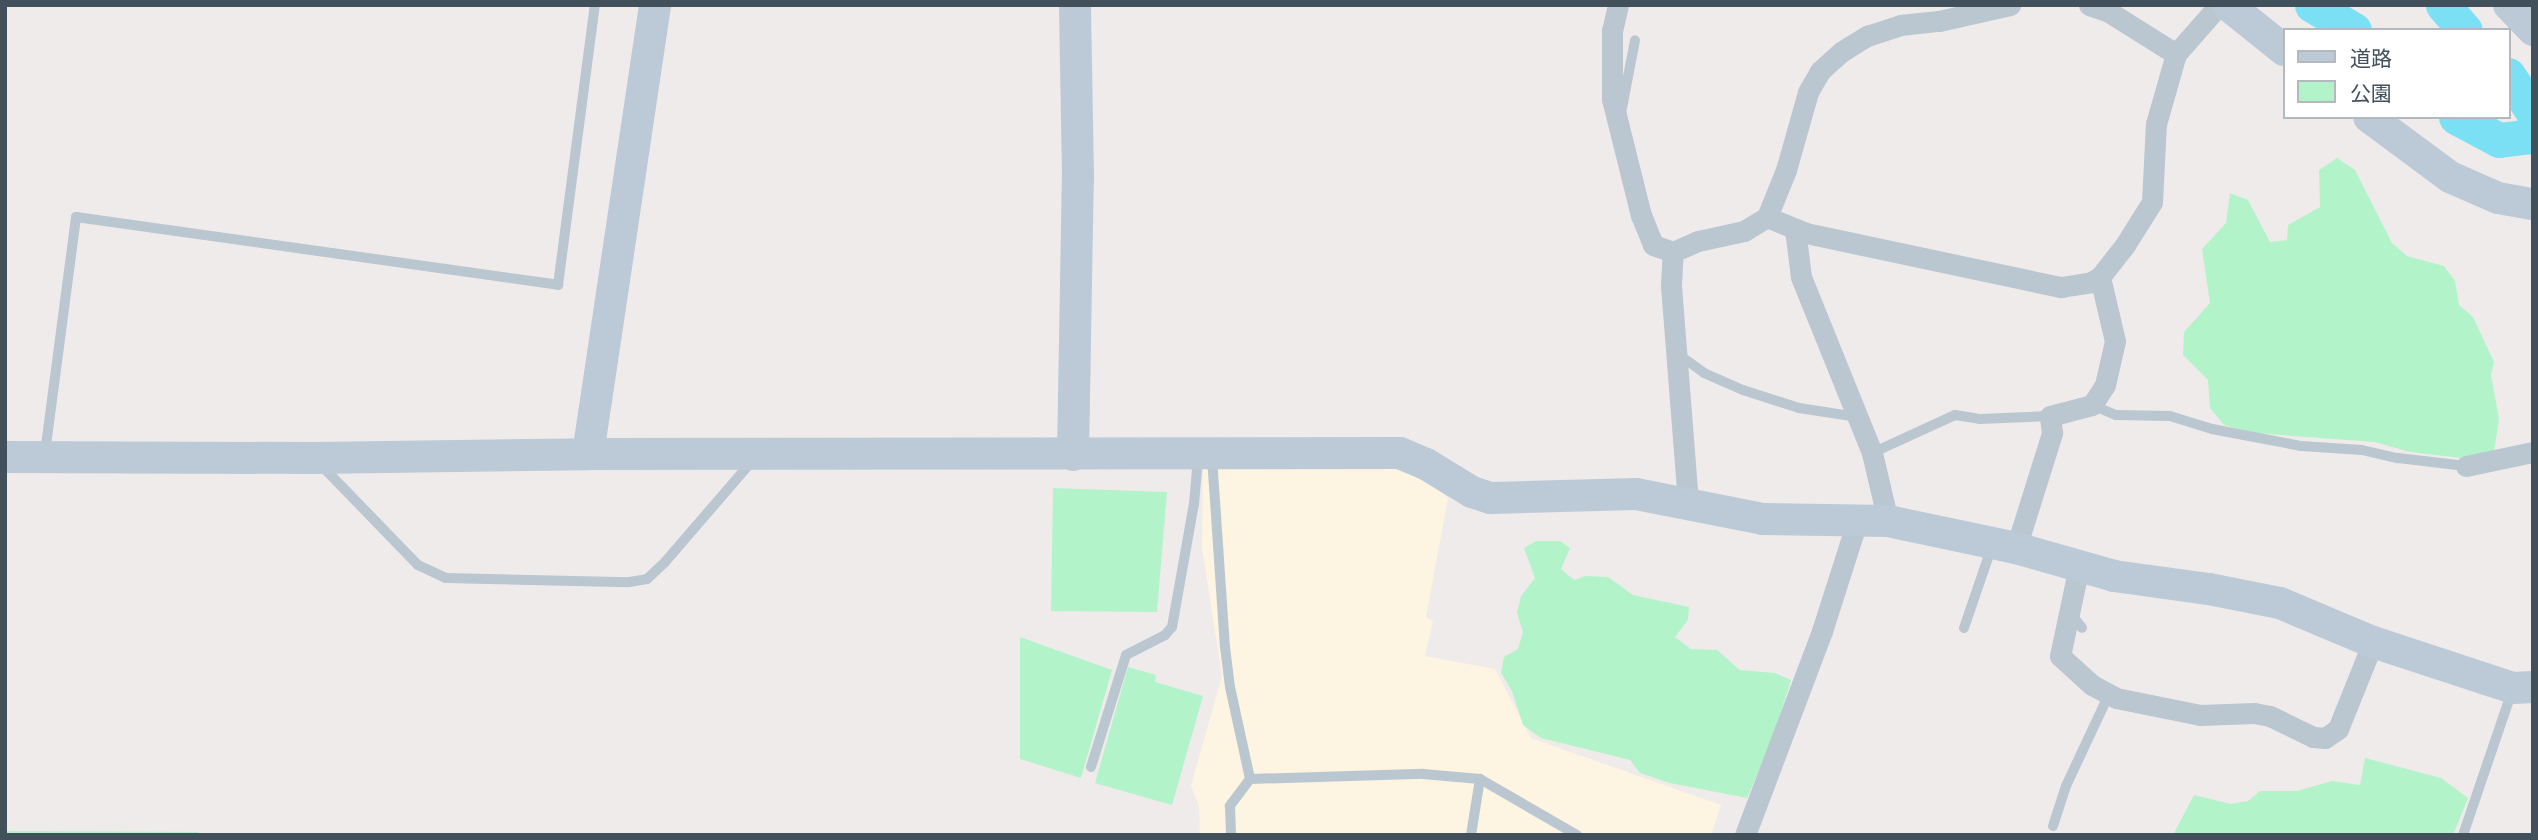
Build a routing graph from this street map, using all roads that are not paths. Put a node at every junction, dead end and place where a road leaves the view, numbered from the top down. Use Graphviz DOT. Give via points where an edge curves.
graph roads {
  1 [pos="595,5"];
  2 [pos="655,5"];
  3 [pos="1075,5"];
  4 [pos="1618,5"];
  5 [pos="2010,5"];
  6 [pos="2090,5"];
  7 [pos="2219,5"];
  8 [pos="2228,5"];
  9 [pos="2509,5"];
  10 [pos="2532,29"];
  11 [pos="1635,40"];
  12 [pos="2282,48"];
  13 [pos="2176,54"];
  14 [pos="2372,119"];
  15 [pos="1619,126"];
  16 [pos="2533,204"];
  17 [pos="1767,217"];
  18 [pos="1795,229"];
  19 [pos="1673,252"];
  20 [pos="2100,277"];
  21 [pos="1676,353"];
  22 [pos="2092,405"];
  23 [pos="2050,416"];
  24 [pos="1858,417"];
  25 [pos="2533,452"];
  26 [pos="1872,453"];
  27 [pos="588,454"];
  28 [pos="757,455"];
  29 [pos="1073,455"];
  30 [pos="1205,455"];
  31 [pos="45,456"];
  32 [pos="5,457"];
  33 [pos="314,458"];
  34 [pos="2466,466"];
  35 [pos="1688,502"];
  36 [pos="1857,521"];
  37 [pos="1888,522"];
  38 [pos="2004,546"];
  39 [pos="2079,566"];
  40 [pos="1964,628"];
  41 [pos="2373,642"];
  42 [pos="2523,688"];
  43 [pos="2109,694"];
  44 [pos="1091,767"];
  45 [pos="1250,779"];
  46 [pos="1480,779"];
  47 [pos="2053,827"];
  48 [pos="1231,835"];
  49 [pos="1471,835"];
  50 [pos="1577,835"];
  51 [pos="1745,835"];
  52 [pos="2463,835"];
  1 -- 31 [label="lane" via="558,285 76,217"];
  2 -- 27 [label="street"];
  3 -- 29 [label="street"];
  4 -- 15 [label="street" via="1612,30 1612,99"];
  5 -- 17 [label="street" via="1900,25 1867,36 1841,52 1820,71 1808,92"];
  6 -- 13 [label="street"];
  7 -- 13 [label="street"];
  8 -- 12 [label="street"];
  9 -- 10 [label="street"];
  11 -- 15 [label="lane"];
  13 -- 20 [label="street" via="2156,124 2152,202"];
  14 -- 16 [label="street" via="2451,177 2498,198"];
  15 -- 19 [label="street" via="1653,245"];
  17 -- 18 [label="street"];
  17 -- 19 [label="street" via="1744,231"];
  18 -- 20 [label="street" via="2061,287"];
  18 -- 24 [label="street" via="1801,277"];
  19 -- 21 [label="street"];
  20 -- 22 [label="street" via="2115,341 2105,385"];
  21 -- 24 [label="lane" via="1704,373 1743,390 1799,408"];
  21 -- 35 [label="street"];
  22 -- 23 [label="street"];
  22 -- 34 [label="lane" via="2116,415 2170,416 2301,446 2350,448"];
  23 -- 26 [label="lane" via="1980,419 1955,415"];
  23 -- 38 [label="street" via="2052,433"];
  24 -- 26 [label="street"];
  25 -- 34 [label="street"];
  26 -- 37 [label="street"];
  27 -- 28 [label="street"];
  27 -- 33 [label="street"];
  28 -- 29 [label="street"];
  28 -- 33 [label="lane" via="665,562 647,579 629,582 446,578 418,565"];
  29 -- 30 [label="street"];
  30 -- 35 [label="street" via="1401,453 1491,498 1636,494"];
  30 -- 44 [label="lane" via="1172,627 1126,656"];
  30 -- 45 [label="lane" via="1230,687"];
  31 -- 32 [label="street"];
  31 -- 33 [label="street"];
  35 -- 36 [label="street" via="1763,519"];
  36 -- 37 [label="street"];
  36 -- 51 [label="street" via="1822,631"];
  37 -- 38 [label="street"];
  38 -- 39 [label="street"];
  38 -- 40 [label="lane"];
  39 -- 41 [label="street" via="2137,581 2280,603"];
  39 -- 43 [label="street" via="2076,619 2060,656"];
  41 -- 42 [label="street"];
  41 -- 43 [label="street" via="2338,729 2325,738 2313,737 2270,716 2200,715"];
  42 -- 52 [label="lane"];
  43 -- 47 [label="lane" via="2066,786"];
  45 -- 46 [label="lane" via="1423,774"];
  45 -- 48 [label="lane" via="1230,806"];
  46 -- 49 [label="lane"];
  46 -- 50 [label="lane"];
}
